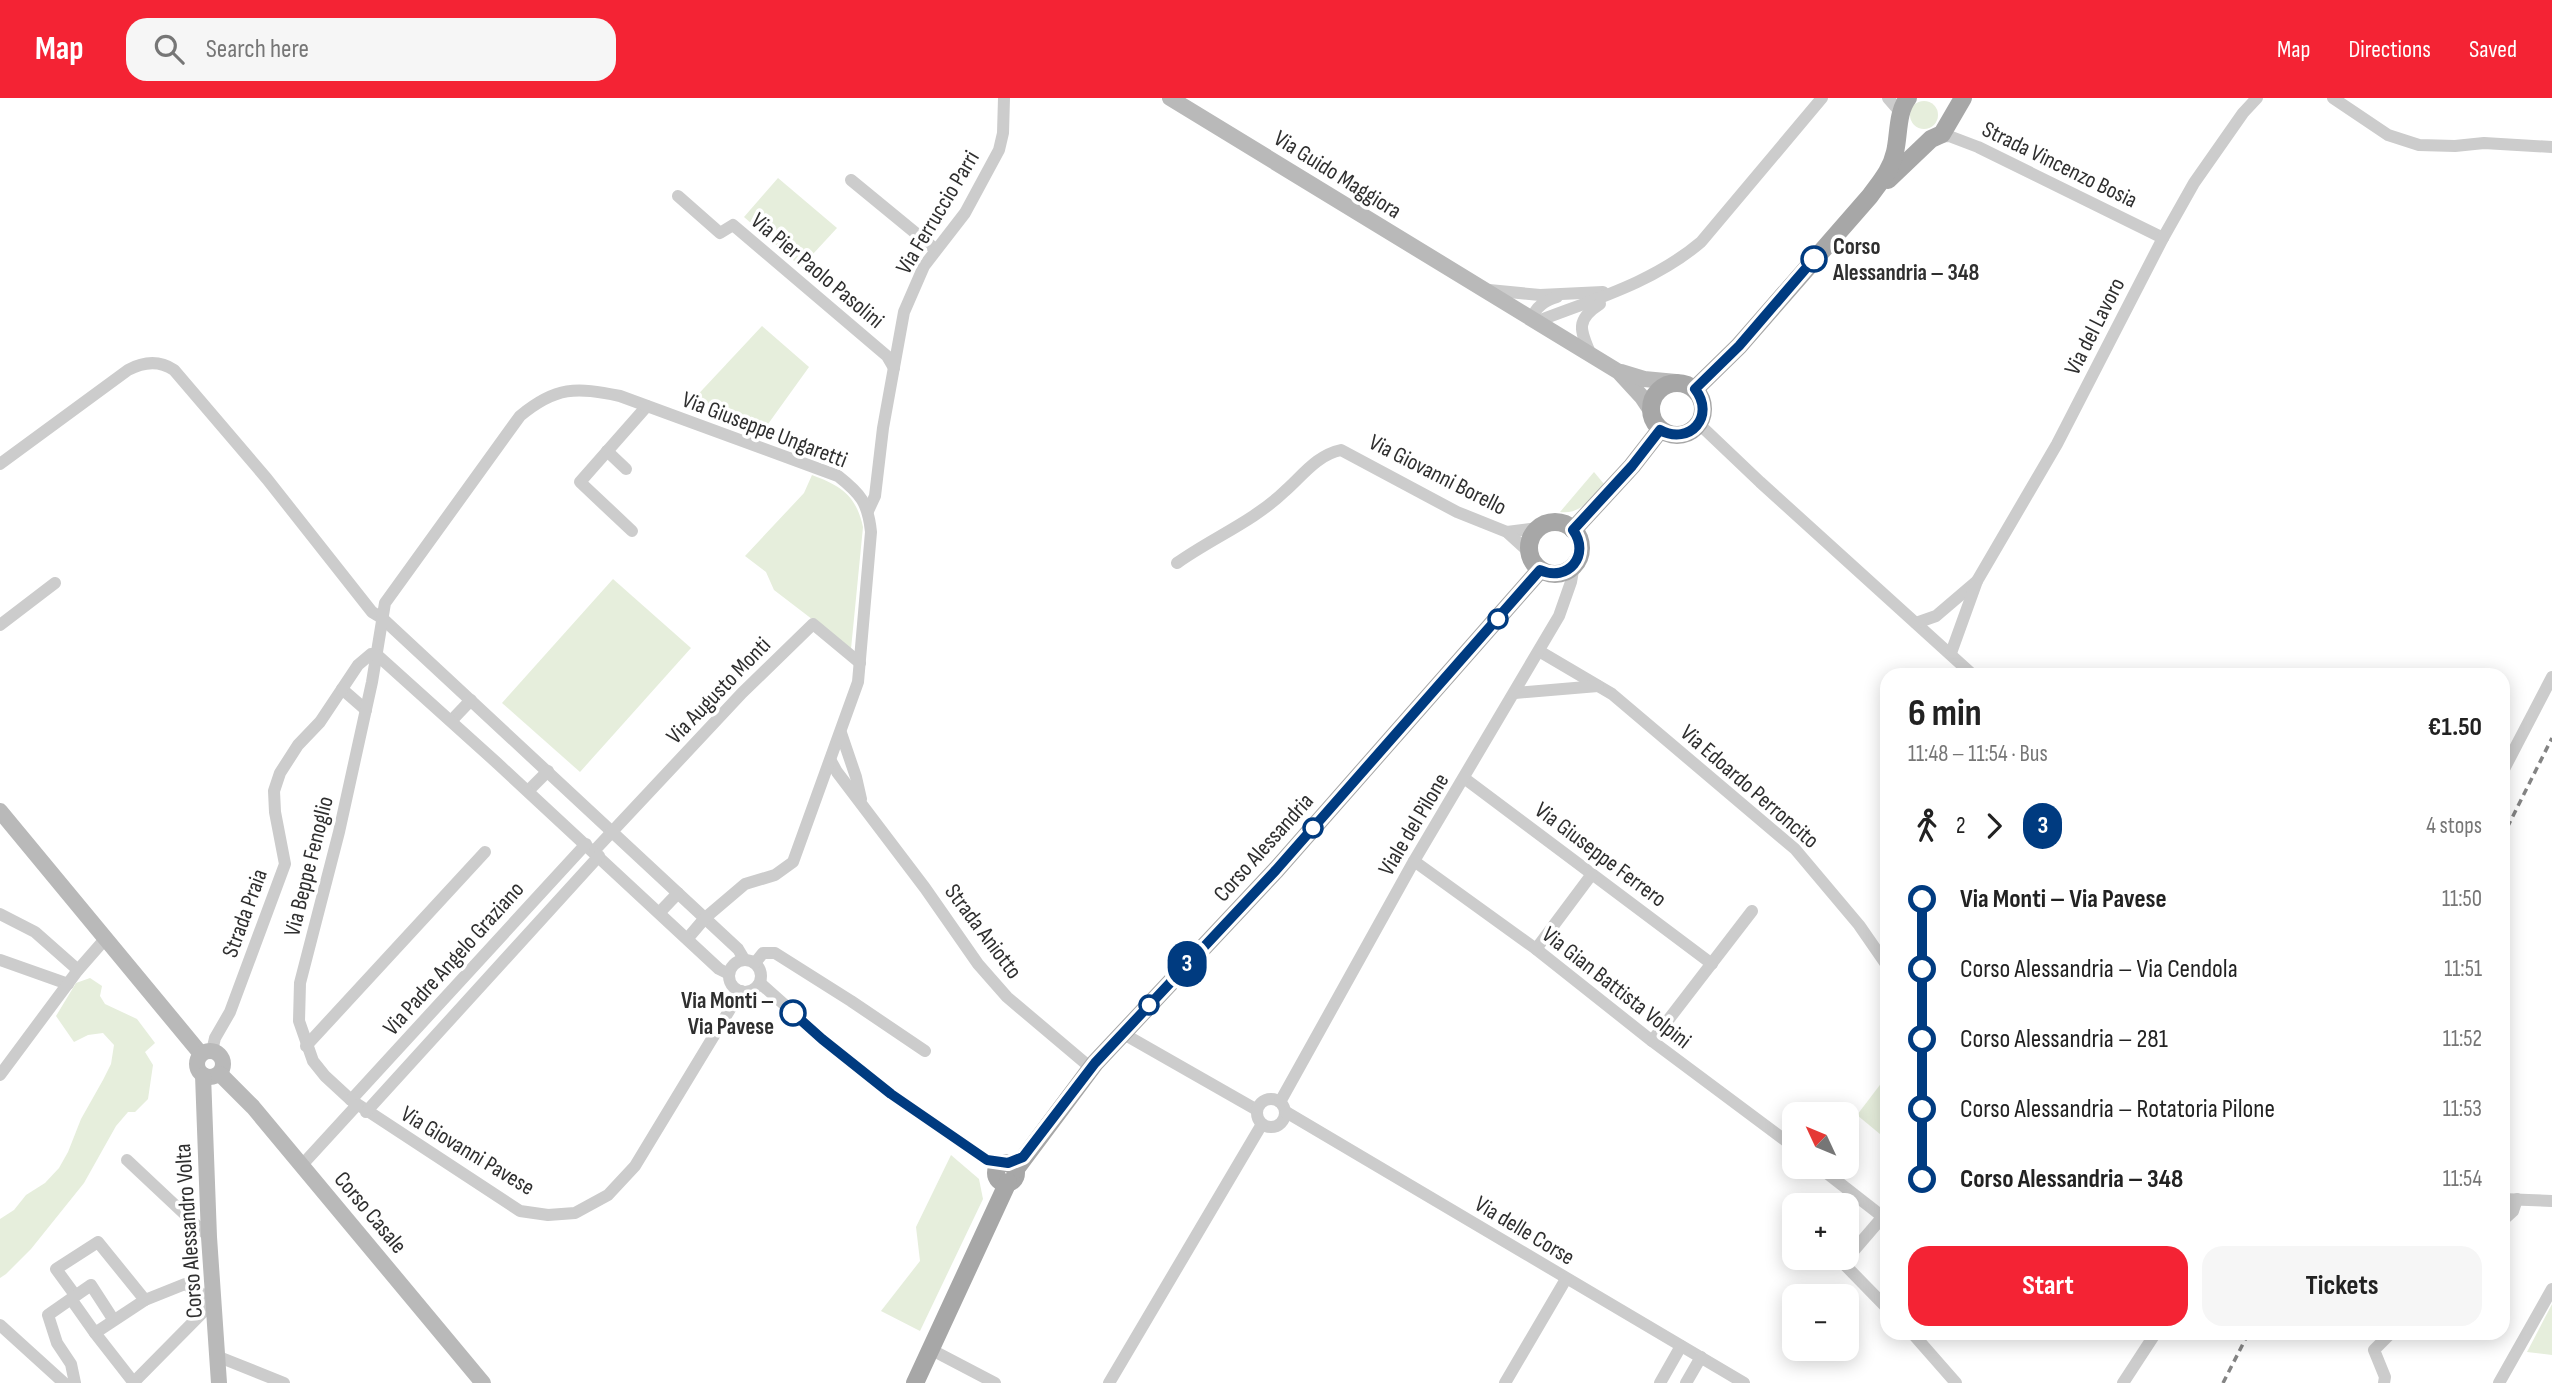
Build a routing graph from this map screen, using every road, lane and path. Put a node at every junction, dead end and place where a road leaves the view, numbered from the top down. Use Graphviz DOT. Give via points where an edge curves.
graph roads {
  1 [pos="1004,98"];
  2 [pos="1170,98"];
  3 [pos="1822,98"];
  4 [pos="1888,98"];
  5 [pos="1943,98"];
  6 [pos="1963,98"];
  7 [pos="2257,98"];
  8 [pos="2333,98"];
  9 [pos="1903,109"];
  10 [pos="1939,133"];
  11 [pos="2552,147"];
  12 [pos="850,180"];
  13 [pos="678,196"];
  14 [pos="1870,196"];
  15 [pos="2163,238"];
  16 [pos="935,249"];
  17 [pos="1482,289"];
  18 [pos="1621,290"];
  19 [pos="1568,294"];
  20 [pos="1535,320"];
  21 [pos="1591,355"];
  22 [pos="894,368"];
  23 [pos="1619,372"];
  24 [pos="1676,382"];
  25 [pos="1695,389"];
  26 [pos="647,406"];
  27 [pos="1650,410"];
  28 [pos="1699,424"];
  29 [pos="1660,430"];
  30 [pos="607,452"];
  31 [pos="0,464"];
  32 [pos="626,469"];
  33 [pos="869,511"];
  34 [pos="1538,528"];
  35 [pos="1573,530"];
  36 [pos="632,531"];
  37 [pos="1507,532"];
  38 [pos="1529,552"];
  39 [pos="1177,563"];
  40 [pos="1574,565"];
  41 [pos="1540,570"];
  42 [pos="1978,581"];
  43 [pos="55,583"];
  44 [pos="382,618"];
  45 [pos="1916,623"];
  46 [pos="0,625"];
  47 [pos="1539,651"];
  48 [pos="1951,653"];
  49 [pos="376,654"];
  50 [pos="860,663"];
  51 [pos="1966,668"];
  52 [pos="2552,677"];
  53 [pos="1598,686"];
  54 [pos="342,689"];
  55 [pos="1515,693"];
  56 [pos="471,701"];
  57 [pos="366,710"];
  58 [pos="451,721"];
  59 [pos="841,733"];
  60 [pos="2510,758"];
  61 [pos="831,761"];
  62 [pos="548,771"];
  63 [pos="1464,778"];
  64 [pos="528,791"];
  65 [pos="862,803"];
  66 [pos="0,811"];
  67 [pos="612,831"];
  68 [pos="593,850"];
  69 [pos="485,852"];
  70 [pos="1414,860"];
  71 [pos="1592,874"];
  72 [pos="678,893"];
  73 [pos="1752,911"];
  74 [pos="660,912"];
  75 [pos="0,914"];
  76 [pos="705,918"];
  77 [pos="688,937"];
  78 [pos="106,938"];
  79 [pos="1536,949"];
  80 [pos="1880,955"];
  81 [pos="0,960"];
  82 [pos="750,961"];
  83 [pos="1712,964"];
  84 [pos="78,970"];
  85 [pos="729,974"];
  86 [pos="760,983"];
  87 [pos="68,984"];
  88 [pos="741,992"];
  89 [pos="1122,1033"];
  90 [pos="1652,1041"];
  91 [pos="306,1046"];
  92 [pos="925,1051"];
  93 [pos="206,1053"];
  94 [pos="1091,1068"];
  95 [pos="0,1075"];
  96 [pos="211,1075"];
  97 [pos="358,1105"];
  98 [pos="1283,1107"];
  99 [pos="1258,1110"];
  100 [pos="1262,1124"];
  101 [pos="1782,1138"];
  102 [pos="127,1160"];
  103 [pos="302,1165"];
  104 [pos="1005,1168"];
  105 [pos="1837,1180"];
  106 [pos="2510,1199"];
  107 [pos="2518,1199"];
  108 [pos="2552,1201"];
  109 [pos="1880,1211"];
  110 [pos="2510,1214"];
  111 [pos="1880,1221"];
  112 [pos="209,1237"];
  113 [pos="1566,1279"];
  114 [pos="2552,1289"];
  115 [pos="73,1297"];
  116 [pos="145,1300"];
  117 [pos="214,1301"];
  118 [pos="1880,1301"];
  119 [pos="113,1320"];
  120 [pos="0,1325"];
  121 [pos="95,1333"];
  122 [pos="1918,1340"];
  123 [pos="2141,1340"];
  124 [pos="2151,1340"];
  125 [pos="2384,1340"];
  126 [pos="1681,1346"];
  127 [pos="930,1349"];
  128 [pos="219,1357"];
  129 [pos="1701,1357"];
  130 [pos="2135,1363"];
  131 [pos="64,1383"];
  132 [pos="75,1383"];
  133 [pos="134,1383"];
  134 [pos="219,1383"];
  135 [pos="284,1383"];
  136 [pos="483,1383"];
  137 [pos="915,1383"];
  138 [pos="995,1383"];
  139 [pos="1109,1383"];
  140 [pos="1505,1383"];
  141 [pos="1660,1383"];
  142 [pos="1686,1383"];
  143 [pos="1744,1383"];
  144 [pos="1956,1383"];
  145 [pos="2123,1383"];
  146 [pos="2384,1383"];
  147 [pos="2499,1383"];
  1 -- 16 [label="street, Via Ferruccio Parri" via="999,150 965,214"];
  2 -- 17 [label="street, Via Guido Maggiora"];
  3 -- 18 [label="street, Via Guido Maggiora" via="1701,242"];
  4 -- 9 [label="street"];
  5 -- 10 [label="main road" via="1950,109"];
  6 -- 10 [label="main road"];
  7 -- 15 [label="street, Via del Lavoro" via="2194,183"];
  8 -- 11 [label="street" via="2388,135 2419,145"];
  9 -- 10 [label="main road" via="1905,130 1911,135"];
  9 -- 14 [label="main road" via="1889,170"];
  10 -- 14 [label="main road"];
  10 -- 15 [label="street, Strada Vincenzo Bosia" via="1978,147"];
  12 -- 16 [label="street"];
  13 -- 22 [label="street, Via Pier Paolo Pasolini" via="720,233 733,225 887,356"];
  14 -- 25 [label="main road" via="1739,346"];
  15 -- 42 [label="street, Via del Lavoro" via="2057,444"];
  16 -- 22 [label="street, Via Ferruccio Parri" via="904,312"];
  17 -- 19 [label="street, Via Guido Maggiora"];
  17 -- 20 [label="street, Via Guido Maggiora"];
  18 -- 19 [label="street, Via Guido Maggiora"];
  18 -- 20 [label="street, Via Guido Maggiora"];
  18 -- 21 [label="street, Via Guido Maggiora" via="1583,319 1582,335"];
  19 -- 20 [label="street, Via Guido Maggiora" via="1550,299 1535,311"];
  20 -- 21 [label="street, Via Guido Maggiora"];
  21 -- 23 [label="street, Via Guido Maggiora"];
  22 -- 33 [label="street, Via Ferruccio Parri"];
  23 -- 24 [label="street, Via Guido Maggiora"];
  23 -- 27 [label="street, Via Guido Maggiora"];
  24 -- 25 [label="main road"];
  24 -- 27 [label="main road" via="1661,388"];
  25 -- 28 [label="main road" via="1702,402"];
  26 -- 30 [label="street"];
  26 -- 33 [label="street, Via Giuseppe Ungaretti" via="838,476"];
  26 -- 44 [label="street, Via Giuseppe Ungaretti" via="592,390 566,391 541,399 520,416 390,594"];
  27 -- 29 [label="main road"];
  28 -- 29 [label="main road" via="1676,436"];
  28 -- 45 [label="street"];
  29 -- 35 [label="main road"];
  30 -- 32 [label="street"];
  30 -- 36 [label="street" via="581,485"];
  31 -- 44 [label="street" via="128,370 137,365 167,365 256,467 361,600"];
  33 -- 50 [label="street"];
  34 -- 35 [label="main road" via="1560,523"];
  34 -- 37 [label="street, Via Giovanni Borello"];
  34 -- 38 [label="main road"];
  35 -- 40 [label="main road" via="1580,551"];
  37 -- 38 [label="street, Via Giovanni Borello"];
  37 -- 39 [label="street, Via Giovanni Borello" via="1457,512 1341,450 1317,460 1262,510"];
  38 -- 41 [label="main road"];
  40 -- 41 [label="main road" via="1561,573"];
  40 -- 47 [label="street, Viale del Pilone" via="1559,616"];
  41 -- 89 [label="main road, Corso Alessandria" via="1276,870"];
  42 -- 45 [label="street, Via del Lavoro" via="1936,616"];
  42 -- 48 [label="street, Via del Lavoro"];
  43 -- 46 [label="street"];
  44 -- 49 [label="street, Via Beppe Fenoglio"];
  44 -- 56 [label="street"];
  45 -- 48 [label="street"];
  47 -- 53 [label="street, Via Edoardo Perroncito"];
  47 -- 55 [label="street, Viale del Pilone"];
  48 -- 51 [label="street"];
  49 -- 54 [label="street, Strada Praia" via="367,655"];
  49 -- 57 [label="street, Via Beppe Fenoglio"];
  49 -- 58 [label="street"];
  50 -- 59 [label="street"];
  50 -- 67 [label="street, Via Augusto Monti" via="813,624"];
  52 -- 60 [label="street"];
  53 -- 55 [label="street"];
  53 -- 80 [label="street, Via Edoardo Perroncito" via="1795,849"];
  54 -- 57 [label="street"];
  54 -- 93 [label="street, Strada Praia" via="280,774 274,792 275,811 285,864 230,1012"];
  55 -- 63 [label="street, Viale del Pilone"];
  56 -- 58 [label="street"];
  56 -- 62 [label="street"];
  57 -- 91 [label="street, Via Beppe Fenoglio" via="300,984 299,1021"];
  58 -- 64 [label="street"];
  59 -- 61 [label="street"];
  59 -- 65 [label="street, Strada Aniotto"];
  61 -- 65 [label="street, Strada Aniotto"];
  61 -- 76 [label="street" via="793,862 775,875 745,884"];
  62 -- 64 [label="street"];
  62 -- 67 [label="street"];
  63 -- 70 [label="street, Viale del Pilone"];
  63 -- 71 [label="street, Via Giuseppe Ferrero"];
  64 -- 68 [label="street"];
  65 -- 94 [label="street, Strada Aniotto" via="978,964 1007,997"];
  66 -- 78 [label="street"];
  67 -- 68 [label="street, Via Augusto Monti"];
  67 -- 72 [label="street"];
  68 -- 74 [label="street"];
  68 -- 97 [label="street, Via Padre Angelo Graziano"];
  68 -- 97 [label="street, Via Padre Angelo Graziano"];
  69 -- 91 [label="street"];
  70 -- 79 [label="street, Via Gian Battista Volpini"];
  70 -- 98 [label="street, Viale del Pilone"];
  71 -- 79 [label="street"];
  71 -- 83 [label="street, Via Giuseppe Ferrero"];
  72 -- 74 [label="street"];
  72 -- 76 [label="street"];
  73 -- 83 [label="street"];
  74 -- 77 [label="street"];
  75 -- 84 [label="street" via="35,932"];
  76 -- 77 [label="street"];
  76 -- 82 [label="street"];
  77 -- 85 [label="street"];
  78 -- 84 [label="street"];
  78 -- 93 [label="street"];
  79 -- 90 [label="street, Via Gian Battista Volpini"];
  81 -- 87 [label="street"];
  82 -- 85 [label="street" via="734,964"];
  82 -- 86 [label="street" via="761,970"];
  82 -- 92 [label="street" via="775,953"];
  83 -- 90 [label="street"];
  84 -- 87 [label="street"];
  85 -- 88 [label="street" via="733,987"];
  86 -- 88 [label="street" via="754,990"];
  86 -- 104 [label="street" via="891,1094"];
  87 -- 95 [label="street"];
  88 -- 97 [label="street, Via Giovanni Pavese" via="635,1166 608,1195 575,1213 520,1211"];
  89 -- 94 [label="main road, Corso Alessandria"];
  89 -- 99 [label="street"];
  90 -- 101 [label="street, Via Gian Battista Volpini"];
  91 -- 97 [label="street, Via Beppe Fenoglio" via="325,1076"];
  93 -- 96 [label="street" via="197,1065"];
  93 -- 96 [label="street" via="218,1054 223,1061"];
  94 -- 104 [label="main road, Corso Alessandria"];
  96 -- 103 [label="street, Corso Casale" via="253,1107"];
  96 -- 112 [label="street, Corso Alessandro Volta" via="202,1087"];
  97 -- 103 [label="street, Via Padre Angelo Graziano"];
  98 -- 99 [label="street" via="1267,1100"];
  98 -- 100 [label="street" via="1280,1125"];
  98 -- 113 [label="street, Via delle Corse"];
  99 -- 100 [label="street"];
  100 -- 139 [label="street"];
  102 -- 112 [label="street"];
  103 -- 136 [label="street, Corso Casale"];
  104 -- 127 [label="main road" via="999,1202"];
  105 -- 109 [label="street"];
  106 -- 107 [label="street"];
  107 -- 108 [label="street"];
  107 -- 110 [label="street"];
  111 -- 118 [label="street" via="1843,1263"];
  112 -- 117 [label="street, Corso Alessandro Volta"];
  113 -- 126 [label="street, Via delle Corse"];
  113 -- 140 [label="street"];
  114 -- 147 [label="street"];
  115 -- 116 [label="street" via="57,1269 97,1242"];
  115 -- 119 [label="street" via="91,1285"];
  115 -- 121 [label="street"];
  115 -- 132 [label="street" via="48,1315"];
  116 -- 117 [label="street" via="185,1284"];
  116 -- 119 [label="street"];
  117 -- 128 [label="street, Corso Alessandro Volta"];
  117 -- 133 [label="street"];
  119 -- 121 [label="street"];
  120 -- 131 [label="street"];
  121 -- 133 [label="street"];
  122 -- 144 [label="street"];
  123 -- 130 [label="street"];
  124 -- 130 [label="street"];
  125 -- 146 [label="street" via="2374,1350"];
  126 -- 129 [label="street, Via delle Corse"];
  126 -- 141 [label="street"];
  127 -- 137 [label="main road"];
  127 -- 138 [label="street"];
  128 -- 134 [label="street, Corso Alessandro Volta"];
  128 -- 135 [label="street"];
  129 -- 142 [label="street"];
  129 -- 143 [label="street, Via delle Corse"];
  130 -- 145 [label="street"];
}
